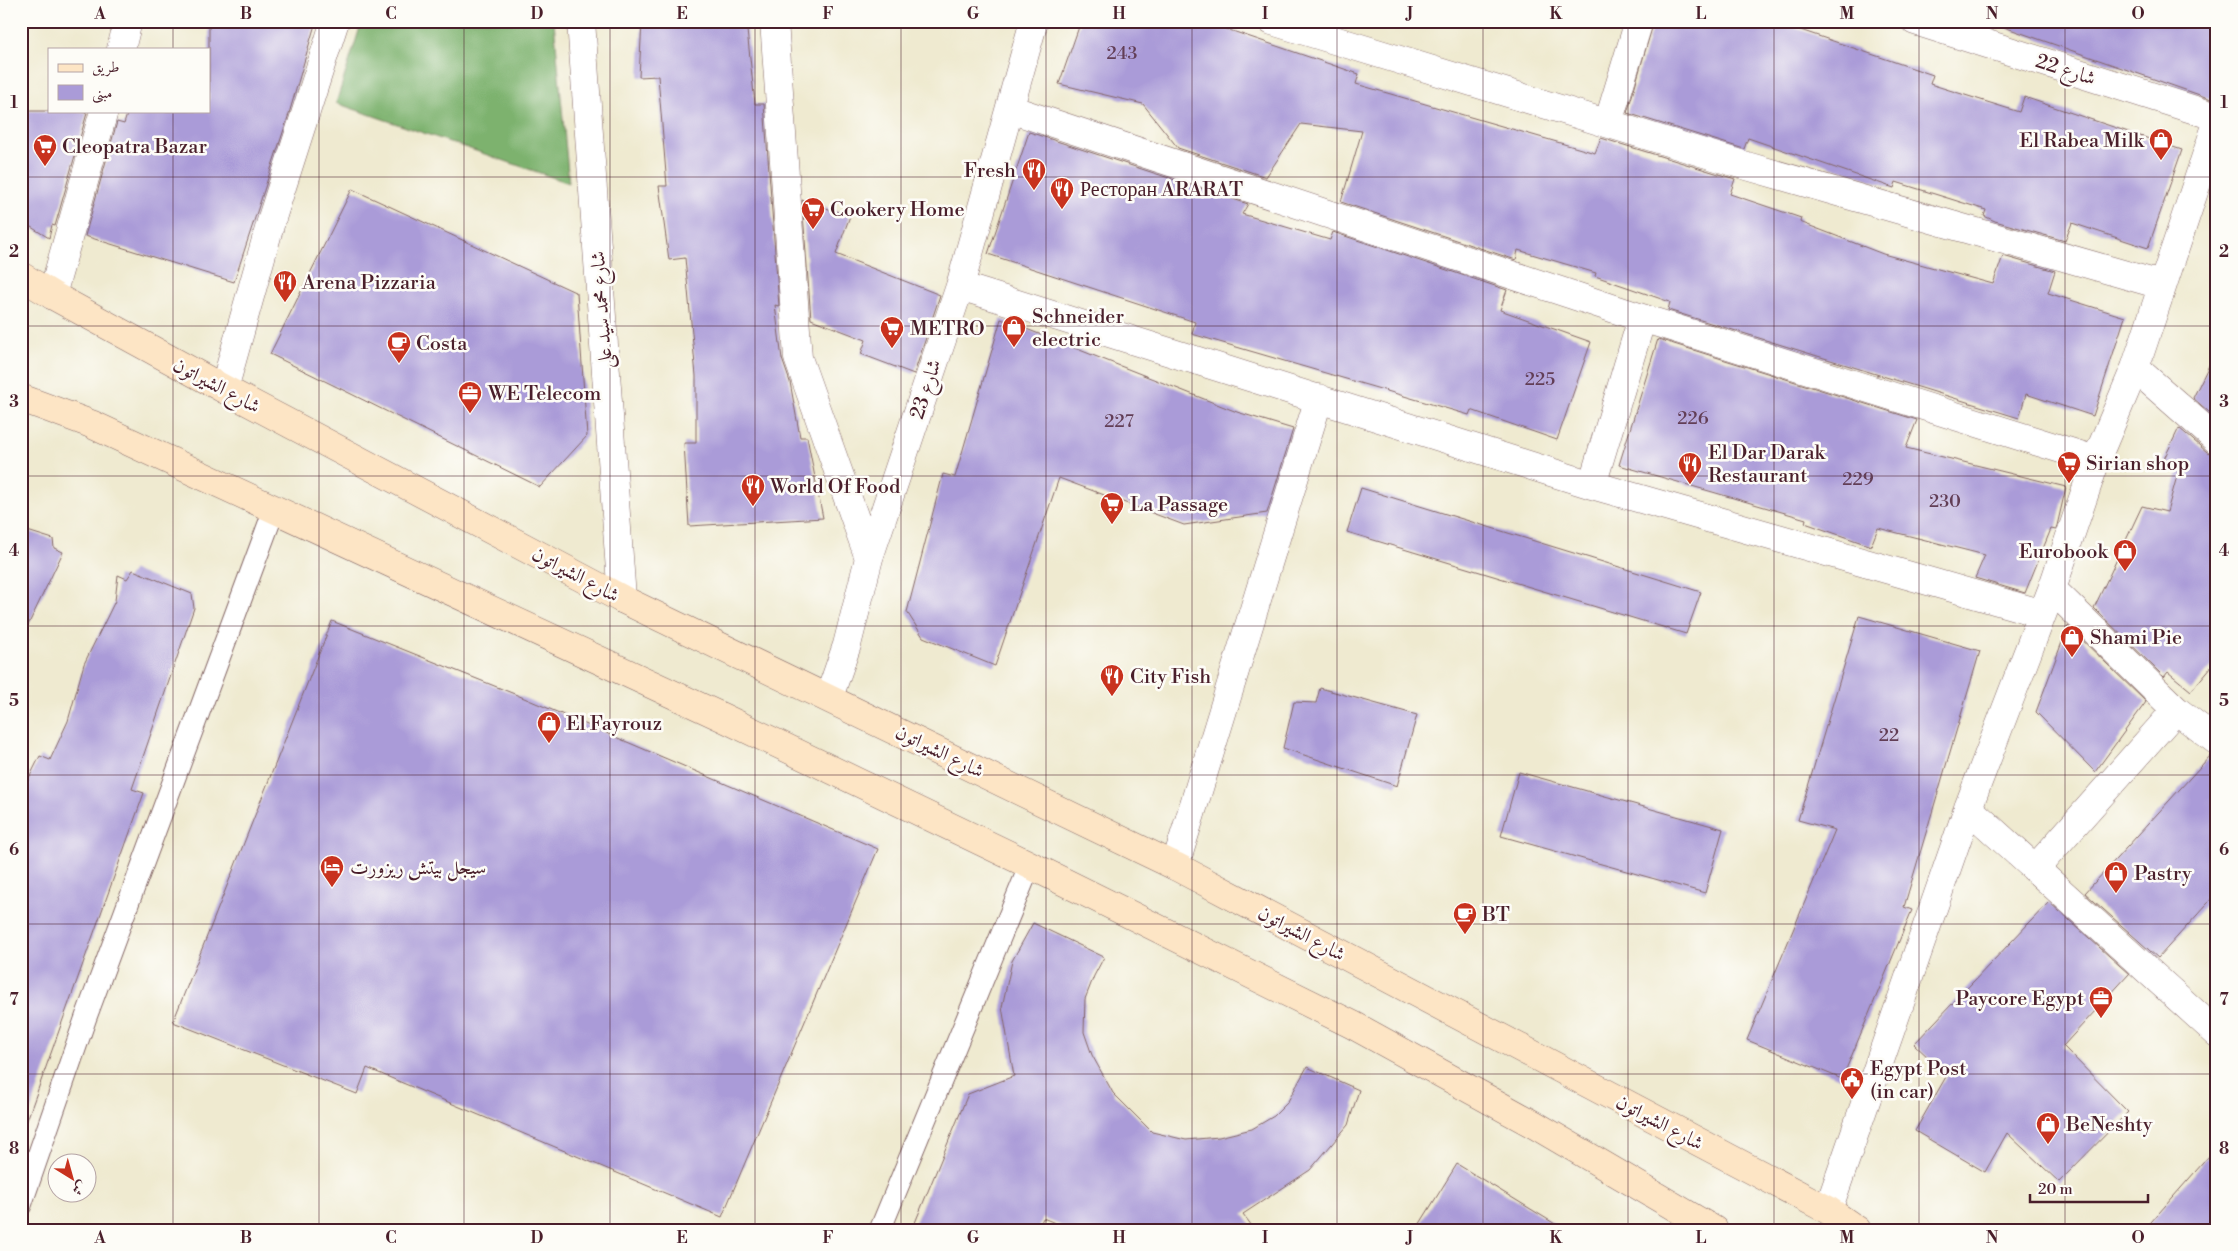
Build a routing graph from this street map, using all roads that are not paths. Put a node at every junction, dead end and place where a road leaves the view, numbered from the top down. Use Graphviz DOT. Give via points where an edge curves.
graph roads {
  1 [pos="128,21"];
  2 [pos="335,21"];
  3 [pos="581,21"];
  4 [pos="774,21"];
  5 [pos="1034,21"];
  6 [pos="1272,21"];
  7 [pos="1639,21"];
  8 [pos="1915,21"];
  9 [pos="121,48"];
  10 [pos="1010,109"];
  11 [pos="104,112"];
  12 [pos="2217,117"];
  13 [pos="1608,123"];
  14 [pos="2217,123"];
  15 [pos="21,276"];
  16 [pos="2161,285"];
  17 [pos="960,286"];
  18 [pos="52,295"];
  19 [pos="1642,318"];
  20 [pos="2135,368"];
  21 [pos="224,389"];
  22 [pos="21,398"];
  23 [pos="1318,398"];
  24 [pos="2217,440"];
  25 [pos="2096,460"];
  26 [pos="1592,485"];
  27 [pos="274,510"];
  28 [pos="869,558"];
  29 [pos="2052,588"];
  30 [pos="622,599"];
  31 [pos="2040,613"];
  32 [pos="829,697"];
  33 [pos="2176,710"];
  34 [pos="2217,741"];
  35 [pos="1968,808"];
  36 [pos="1030,865"];
  37 [pos="1175,866"];
  38 [pos="2035,869"];
  39 [pos="2217,1033"];
  40 [pos="21,1205"];
  41 [pos="1828,1210"];
  42 [pos="880,1230"];
  43 [pos="1714,1230"];
  44 [pos="1857,1230"];
  1 -- 9 [label="street"];
  2 -- 21 [label="street" via="272,218"];
  3 -- 30 [label="street, شارع محمد سيد على"];
  4 -- 28 [label="street" via="798,358"];
  5 -- 10 [label="street, شارع 23"];
  6 -- 13 [label="street"];
  7 -- 13 [label="street"];
  8 -- 12 [label="street, شارع 22"];
  10 -- 17 [label="street, شارع 23"];
  10 -- 19 [label="street"];
  11 -- 18 [label="street"];
  13 -- 16 [label="street"];
  14 -- 16 [label="street"];
  15 -- 18 [label="street, شارع الشيراتون"];
  16 -- 20 [label="street"];
  17 -- 23 [label="street"];
  17 -- 28 [label="street, شارع 23"];
  18 -- 21 [label="street, شارع الشيراتون"];
  19 -- 25 [label="street"];
  19 -- 26 [label="street"];
  20 -- 24 [label="street"];
  20 -- 25 [label="street"];
  21 -- 30 [label="street, شارع الشيراتون"];
  22 -- 27 [label="street" via="91,424"];
  23 -- 26 [label="street"];
  23 -- 37 [label="street"];
  25 -- 29 [label="street"];
  26 -- 31 [label="street"];
  27 -- 36 [label="street" via="715,714"];
  27 -- 40 [label="lane" via="86,1016"];
  28 -- 32 [label="street, شارع 23" via="847,645"];
  29 -- 31 [label="street"];
  29 -- 33 [label="street"];
  30 -- 32 [label="street, شارع الشيراتون"];
  31 -- 35 [label="street"];
  32 -- 37 [label="street, شارع الشيراتون"];
  33 -- 34 [label="street"];
  33 -- 38 [label="street"];
  35 -- 38 [label="street"];
  35 -- 41 [label="street"];
  36 -- 42 [label="lane"];
  36 -- 43 [label="street" via="1353,1025 1535,1125"];
  37 -- 41 [label="street, شارع الشيراتون"];
  38 -- 39 [label="street"];
  41 -- 44 [label="street, شارع الشيراتون"];
}
